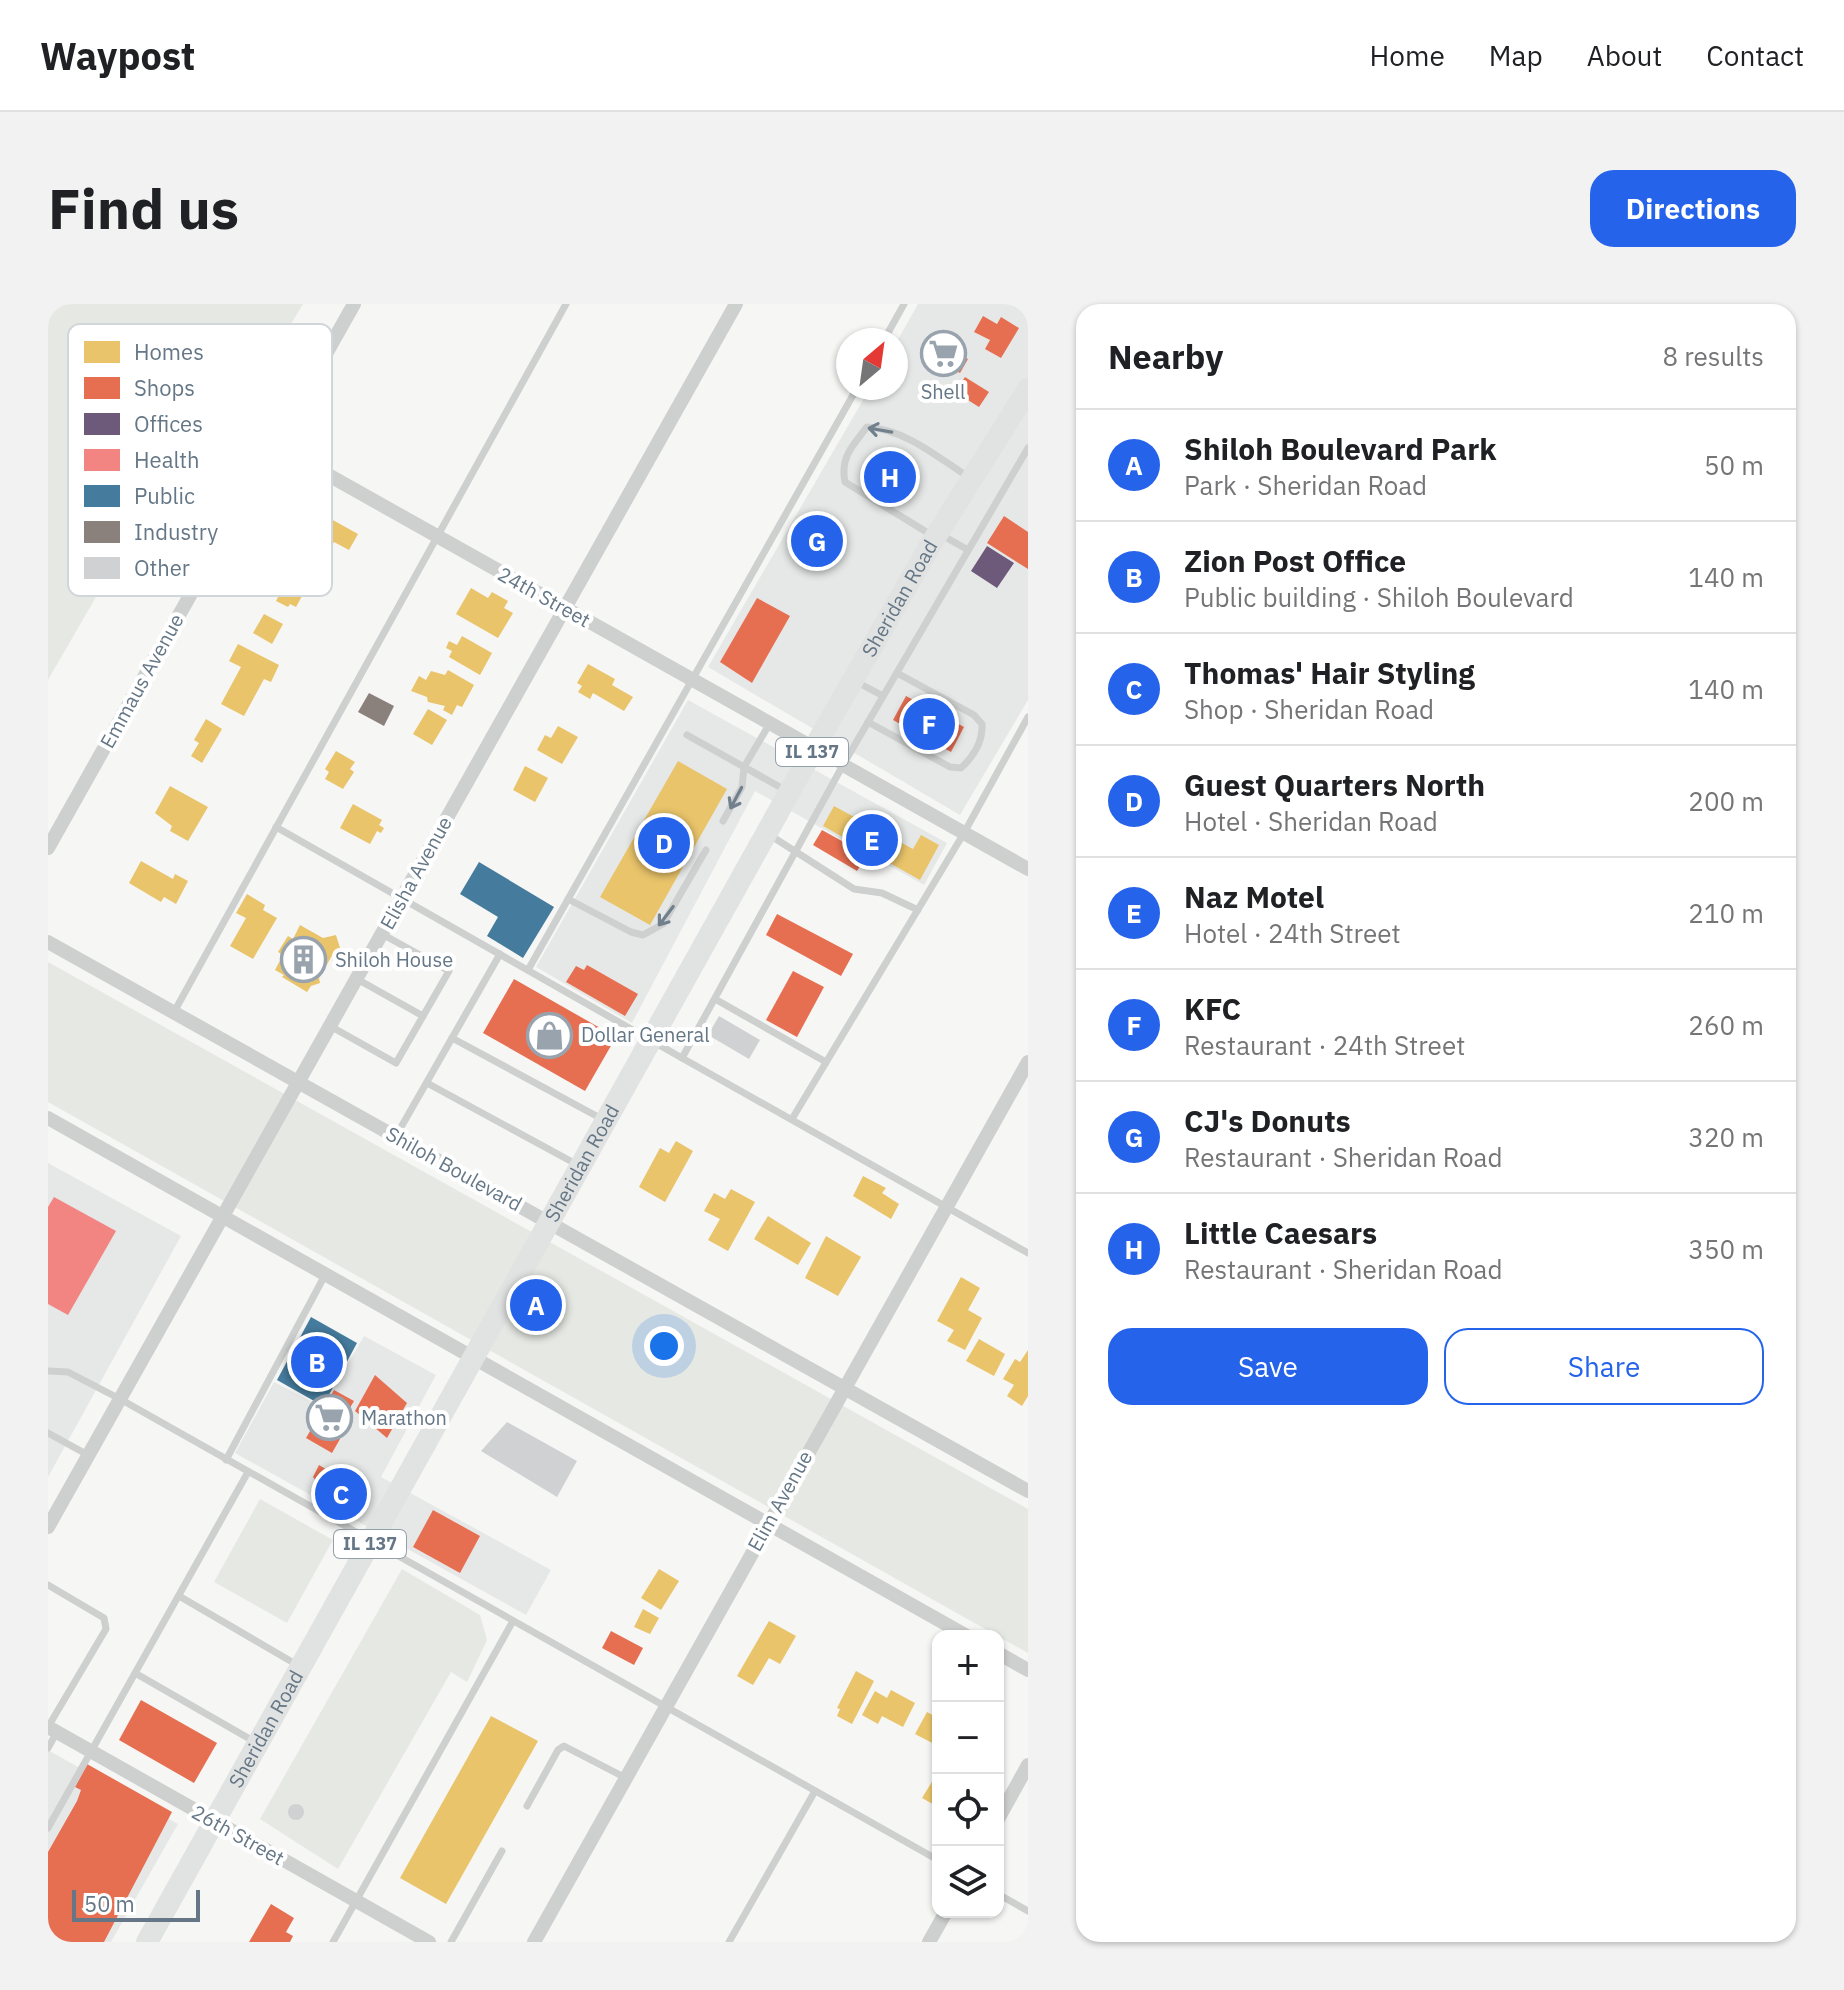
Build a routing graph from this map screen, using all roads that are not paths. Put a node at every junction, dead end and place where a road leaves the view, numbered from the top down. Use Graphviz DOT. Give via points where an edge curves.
graph roads {
  1 [pos="354,304"];
  2 [pos="566,304"];
  3 [pos="736,304"];
  4 [pos="904,304"];
  5 [pos="891,328"];
  6 [pos="332,343"];
  7 [pos="1028,389"];
  8 [pos="850,400"];
  9 [pos="1028,448"];
  10 [pos="332,477"];
  11 [pos="972,479"];
  12 [pos="436,536"];
  13 [pos="937,536"];
  14 [pos="968,550"];
  15 [pos="190,596"];
  16 [pos="565,608"];
  17 [pos="897,673"];
  18 [pos="692,680"];
  19 [pos="853,680"];
  20 [pos="883,696"];
  21 [pos="1028,717"];
  22 [pos="868,722"];
  23 [pos="770,723"];
  24 [pos="687,735"];
  25 [pos="814,748"];
  26 [pos="843,765"];
  27 [pos="744,767"];
  28 [pos="789,792"];
  29 [pos="723,821"];
  30 [pos="276,827"];
  31 [pos="766,833"];
  32 [pos="964,833"];
  33 [pos="48,848"];
  34 [pos="706,850"];
  35 [pos="796,850"];
  36 [pos="1028,869"];
  37 [pos="402,898"];
  38 [pos="568,899"];
  39 [pos="918,910"];
  40 [pos="382,934"];
  41 [pos="48,942"];
  42 [pos="500,954"];
  43 [pos="528,970"];
  44 [pos="357,979"];
  45 [pos="715,999"];
  46 [pos="174,1012"];
  47 [pos="423,1016"];
  48 [pos="330,1026"];
  49 [pos="452,1038"];
  50 [pos="651,1040"];
  51 [pos="682,1058"];
  52 [pos="826,1062"];
  53 [pos="1028,1062"];
  54 [pos="298,1082"];
  55 [pos="427,1083"];
  56 [pos="48,1118"];
  57 [pos="792,1119"];
  58 [pos="606,1121"];
  59 [pos="396,1137"];
  60 [pos="581,1167"];
  61 [pos="946,1206"];
  62 [pos="223,1216"];
  63 [pos="549,1223"];
  64 [pos="1028,1253"];
  65 [pos="325,1274"];
  66 [pos="474,1358"];
  67 [pos="49,1371"];
  68 [pos="844,1388"];
  69 [pos="120,1399"];
  70 [pos="48,1433"];
  71 [pos="88,1455"];
  72 [pos="226,1460"];
  73 [pos="248,1472"];
  74 [pos="1028,1491"];
  75 [pos="768,1524"];
  76 [pos="48,1527"];
  77 [pos="371,1541"];
  78 [pos="48,1585"];
  79 [pos="179,1596"];
  80 [pos="513,1621"];
  81 [pos="956,1630"];
  82 [pos="1004,1656"];
  83 [pos="301,1667"];
  84 [pos="1028,1670"];
  85 [pos="135,1673"];
  86 [pos="666,1707"];
  87 [pos="53,1730"];
  88 [pos="258,1744"];
  89 [pos="48,1748"];
  90 [pos="91,1752"];
  91 [pos="1028,1765"];
  92 [pos="626,1778"];
  93 [pos="815,1791"];
  94 [pos="527,1806"];
  95 [pos="1004,1808"];
  96 [pos="215,1821"];
  97 [pos="48,1828"];
  98 [pos="502,1851"];
  99 [pos="932,1857"];
  100 [pos="1004,1897"];
  101 [pos="356,1901"];
  102 [pos="1028,1911"];
  103 [pos="943,1918"];
  104 [pos="147,1942"];
  105 [pos="333,1942"];
  106 [pos="429,1942"];
  107 [pos="451,1942"];
  108 [pos="534,1942"];
  109 [pos="729,1942"];
  110 [pos="929,1942"];
  1 -- 6 [label="street, Emmaus Avenue"];
  2 -- 12 [label="lane"];
  3 -- 16 [label="street, Elisha Avenue"];
  4 -- 5 [label="lane"];
  7 -- 11 [label="main road, Sheridan Road / IL 137"];
  8 -- 18 [label="lane"];
  9 -- 14 [label="lane"];
  10 -- 12 [label="street, 24th Street"];
  11 -- 13 [label="main road, Sheridan Road / IL 137"];
  11 -- 13 [label="lane, one-way" via="915,440 881,428 867,427 853,445 842,466 845,482"];
  12 -- 16 [label="street, 24th Street"];
  12 -- 30 [label="lane"];
  13 -- 14 [label="lane"];
  13 -- 19 [label="main road, Sheridan Road / IL 137"];
  14 -- 17 [label="lane"];
  15 -- 33 [label="street, Emmaus Avenue"];
  16 -- 18 [label="street, 24th Street"];
  16 -- 37 [label="street, Elisha Avenue"];
  17 -- 20 [label="lane"];
  17 -- 22 [label="lane" via="974,715 982,724 976,750 961,768 950,767"];
  18 -- 23 [label="street, 24th Street"];
  18 -- 38 [label="lane"];
  19 -- 20 [label="lane"];
  19 -- 25 [label="main road, Sheridan Road / IL 137"];
  20 -- 22 [label="lane"];
  21 -- 32 [label="lane"];
  22 -- 26 [label="lane"];
  23 -- 25 [label="street, 24th Street"];
  23 -- 27 [label="lane"];
  24 -- 27 [label="lane"];
  25 -- 28 [label="main road, Sheridan Road / IL 137"];
  26 -- 32 [label="street"];
  26 -- 35 [label="lane"];
  27 -- 28 [label="lane"];
  27 -- 29 [label="lane, one-way" via="742,787"];
  28 -- 31 [label="main road, Sheridan Road / IL 137"];
  30 -- 37 [label="lane"];
  30 -- 46 [label="lane"];
  31 -- 35 [label="lane"];
  31 -- 50 [label="main road, Sheridan Road / IL 137"];
  32 -- 36 [label="street"];
  32 -- 39 [label="lane"];
  34 -- 38 [label="lane, one-way" via="663,924 643,935"];
  35 -- 39 [label="lane" via="854,889 882,893"];
  35 -- 45 [label="lane"];
  37 -- 40 [label="street, Elisha Avenue"];
  37 -- 42 [label="lane"];
  38 -- 43 [label="lane"];
  39 -- 52 [label="lane"];
  40 -- 44 [label="street, Elisha Avenue"];
  40 -- 47 [label="lane" via="449,971"];
  41 -- 46 [label="street, Shiloh Boulevard"];
  42 -- 43 [label="lane"];
  42 -- 49 [label="lane"];
  43 -- 50 [label="lane"];
  44 -- 47 [label="lane"];
  44 -- 48 [label="street, Elisha Avenue"];
  45 -- 51 [label="lane"];
  45 -- 52 [label="lane"];
  46 -- 54 [label="street, Shiloh Boulevard"];
  47 -- 48 [label="lane" via="396,1063"];
  48 -- 54 [label="street, Elisha Avenue"];
  49 -- 55 [label="lane"];
  49 -- 58 [label="lane"];
  50 -- 51 [label="lane"];
  50 -- 58 [label="main road, Sheridan Road / IL 137"];
  51 -- 57 [label="lane"];
  52 -- 57 [label="lane"];
  53 -- 61 [label="street, Elim Avenue"];
  54 -- 59 [label="street, Shiloh Boulevard"];
  54 -- 62 [label="street, Elisha Avenue"];
  55 -- 59 [label="lane"];
  55 -- 60 [label="lane"];
  56 -- 62 [label="street"];
  57 -- 61 [label="lane"];
  58 -- 60 [label="main road, Sheridan Road / IL 137"];
  59 -- 63 [label="street, Shiloh Boulevard"];
  60 -- 63 [label="main road, Sheridan Road / IL 137"];
  61 -- 64 [label="lane"];
  61 -- 68 [label="street, Elim Avenue"];
  62 -- 65 [label="street"];
  62 -- 69 [label="street, Elisha Avenue"];
  63 -- 66 [label="main road, Sheridan Road / IL 137"];
  63 -- 68 [label="street, Shiloh Boulevard"];
  65 -- 66 [label="street"];
  65 -- 72 [label="lane"];
  66 -- 75 [label="street"];
  66 -- 77 [label="main road, Sheridan Road / IL 137"];
  67 -- 69 [label="lane" via="68,1372"];
  68 -- 74 [label="street, Shiloh Boulevard"];
  68 -- 75 [label="street, Elim Avenue"];
  69 -- 71 [label="street, Elisha Avenue"];
  69 -- 72 [label="lane"];
  70 -- 71 [label="lane"];
  71 -- 76 [label="street, Elisha Avenue"];
  72 -- 73 [label="lane"];
  73 -- 77 [label="lane"];
  73 -- 79 [label="lane"];
  75 -- 81 [label="street"];
  75 -- 86 [label="street, Elim Avenue"];
  77 -- 80 [label="lane"];
  77 -- 83 [label="main road, Sheridan Road / IL 137"];
  78 -- 87 [label="lane" via="104,1618 106,1629"];
  79 -- 83 [label="lane"];
  79 -- 85 [label="lane"];
  80 -- 86 [label="lane"];
  80 -- 101 [label="lane"];
  82 -- 84 [label="street"];
  83 -- 88 [label="main road, Sheridan Road / IL 137"];
  85 -- 88 [label="lane"];
  85 -- 90 [label="lane"];
  86 -- 92 [label="street, Elim Avenue"];
  86 -- 93 [label="lane"];
  87 -- 89 [label="lane"];
  87 -- 90 [label="street, 26th Street"];
  88 -- 96 [label="main road, Sheridan Road / IL 137"];
  90 -- 96 [label="street, 26th Street"];
  90 -- 97 [label="lane"];
  91 -- 95 [label="street"];
  92 -- 94 [label="lane" via="564,1746"];
  92 -- 108 [label="street, Elim Avenue"];
  93 -- 99 [label="lane"];
  93 -- 109 [label="lane"];
  96 -- 101 [label="street, 26th Street"];
  96 -- 104 [label="main road, Sheridan Road / IL 137"];
  98 -- 107 [label="lane"];
  100 -- 102 [label="lane"];
  101 -- 105 [label="lane"];
  101 -- 106 [label="street, 26th Street"];
  103 -- 110 [label="street"];
}
